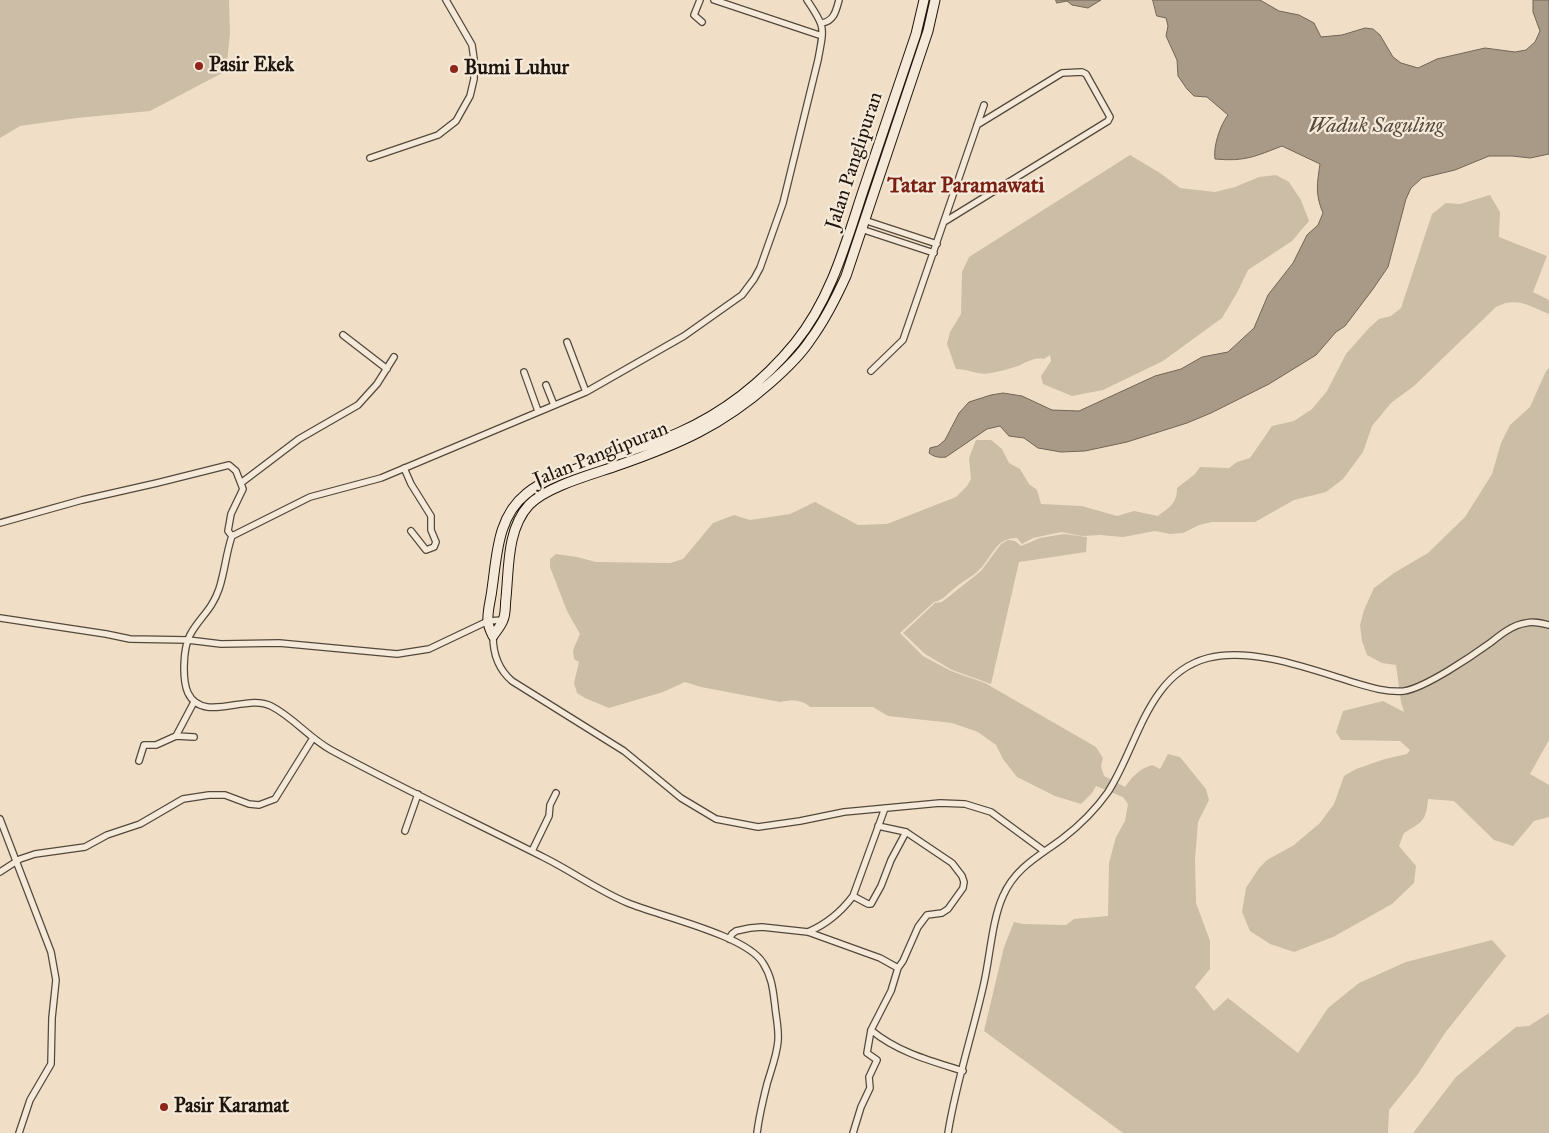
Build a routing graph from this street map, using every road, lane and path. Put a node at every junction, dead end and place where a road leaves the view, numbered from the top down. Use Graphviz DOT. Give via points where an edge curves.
graph roads {
  1 [pos="446,0"];
  2 [pos="700,0"];
  3 [pos="714,0"];
  4 [pos="807,0"];
  5 [pos="839,0"];
  6 [pos="924,0"];
  7 [pos="935,0"];
  8 [pos="702,22"];
  9 [pos="822,23"];
  10 [pos="822,36"];
  11 [pos="984,105"];
  12 [pos="890,113"];
  13 [pos="900,116"];
  14 [pos="977,125"];
  15 [pos="370,158"];
  16 [pos="944,222"];
  17 [pos="863,224"];
  18 [pos="937,244"];
  19 [pos="934,253"];
  20 [pos="343,335"];
  21 [pos="567,342"];
  22 [pos="394,357"];
  23 [pos="386,369"];
  24 [pos="524,372"];
  25 [pos="871,372"];
  26 [pos="546,385"];
  27 [pos="586,392"];
  28 [pos="554,405"];
  29 [pos="538,412"];
  30 [pos="650,444"];
  31 [pos="652,453"];
  32 [pos="404,468"];
  33 [pos="242,483"];
  34 [pos="0,523"];
  35 [pos="410,531"];
  36 [pos="232,536"];
  37 [pos="0,618"];
  38 [pos="503,620"];
  39 [pos="488,621"];
  40 [pos="1549,625"];
  41 [pos="493,636"];
  42 [pos="188,640"];
  43 [pos="194,702"];
  44 [pos="176,736"];
  45 [pos="194,738"];
  46 [pos="313,738"];
  47 [pos="139,761"];
  48 [pos="556,793"];
  49 [pos="418,794"];
  50 [pos="885,808"];
  51 [pos="0,819"];
  52 [pos="878,826"];
  53 [pos="405,831"];
  54 [pos="906,832"];
  55 [pos="532,851"];
  56 [pos="1044,851"];
  57 [pos="16,863"];
  58 [pos="0,872"];
  59 [pos="853,896"];
  60 [pos="808,932"];
  61 [pos="728,939"];
  62 [pos="898,968"];
  63 [pos="871,1030"];
  64 [pos="962,1071"];
  65 [pos="19,1133"];
  66 [pos="757,1133"];
  67 [pos="853,1133"];
  68 [pos="948,1133"];
  1 -- 15 [label="street" via="472,45 474,80 470,96 456,121 438,134"];
  2 -- 8 [label="street" via="694,15"];
  3 -- 10 [label="street"];
  4 -- 9 [label="street"];
  5 -- 9 [label="street" via="830,21"];
  6 -- 12 [label="main road, Jalan Panglipuran"];
  7 -- 13 [label="main road, Jalan Panglipuran"];
  9 -- 10 [label="street"];
  10 -- 27 [label="street" via="783,203 754,279 742,295 702,325"];
  11 -- 14 [label="street"];
  12 -- 13 [label="main road"];
  12 -- 30 [label="main road, Jalan Panglipuran" via="833,280 809,325 779,361 732,402 691,426"];
  13 -- 17 [label="main road, Jalan Panglipuran"];
  14 -- 16 [label="street"];
  14 -- 16 [label="street" via="1062,73 1086,74 1110,117"];
  16 -- 18 [label="street"];
  17 -- 18 [label="street"];
  17 -- 19 [label="street"];
  17 -- 31 [label="main road, Jalan Panglipuran" via="832,306 799,355 734,412 697,434"];
  18 -- 19 [label="street"];
  19 -- 25 [label="street" via="903,340"];
  20 -- 23 [label="street"];
  21 -- 27 [label="street"];
  22 -- 23 [label="street"];
  23 -- 33 [label="street" via="358,405 299,439"];
  24 -- 29 [label="street"];
  26 -- 28 [label="street"];
  27 -- 28 [label="street"];
  28 -- 29 [label="street"];
  29 -- 32 [label="street"];
  30 -- 31 [label="main road"];
  30 -- 39 [label="main road, Jalan Panglipuran" via="548,481 526,493 514,506 500,538"];
  31 -- 38 [label="main road, Jalan Panglipuran" via="562,485 530,504 513,533"];
  32 -- 35 [label="street" via="431,516 434,547 426,550"];
  32 -- 36 [label="street" via="381,478 310,497"];
  33 -- 34 [label="street" via="232,466 225,465"];
  33 -- 36 [label="street" via="242,492 228,524"];
  36 -- 42 [label="street" via="213,604"];
  37 -- 42 [label="street" via="130,639"];
  38 -- 39 [label="street"];
  38 -- 41 [label="main road, Jalan Panglipuran"];
  39 -- 41 [label="main road, Jalan Panglipuran"];
  39 -- 42 [label="street" via="429,649 397,654 279,643 221,644"];
  40 -- 56 [label="street" via="1524,623 1508,630 1476,653 1406,691 1380,689 1245,654 1208,658 1192,664 1160,690 1107,792 1063,838"];
  41 -- 50 [label="street" via="498,663 512,681 624,751 681,798 716,819 758,826"];
  42 -- 43 [label="street" via="184,683"];
  43 -- 44 [label="street"];
  43 -- 46 [label="street" via="206,707 227,707 256,701 265,703 279,710"];
  44 -- 45 [label="street"];
  44 -- 47 [label="street" via="144,745"];
  46 -- 49 [label="street"];
  46 -- 57 [label="street" via="270,802 254,805 214,795 183,799 140,824 84,847 35,854"];
  48 -- 55 [label="street"];
  49 -- 53 [label="street"];
  49 -- 55 [label="street"];
  50 -- 52 [label="street"];
  50 -- 56 [label="street" via="965,804 991,812"];
  51 -- 57 [label="street"];
  52 -- 54 [label="street"];
  52 -- 59 [label="street"];
  54 -- 59 [label="street" via="871,904"];
  54 -- 62 [label="street" via="952,863 964,882 948,909 927,915"];
  55 -- 61 [label="street" via="629,903 678,918"];
  56 -- 64 [label="street" via="1015,875 1002,897"];
  57 -- 58 [label="street"];
  57 -- 65 [label="street" via="50,952 56,980 51,1064 30,1100"];
  59 -- 60 [label="street" via="834,917"];
  60 -- 61 [label="street" via="756,928 736,931"];
  60 -- 62 [label="street" via="880,958"];
  61 -- 66 [label="street" via="760,958 772,985 778,1040"];
  62 -- 63 [label="street" via="891,991"];
  63 -- 64 [label="street" via="913,1055"];
  63 -- 67 [label="street" via="867,1053 877,1060"];
  64 -- 68 [label="street"];
}
